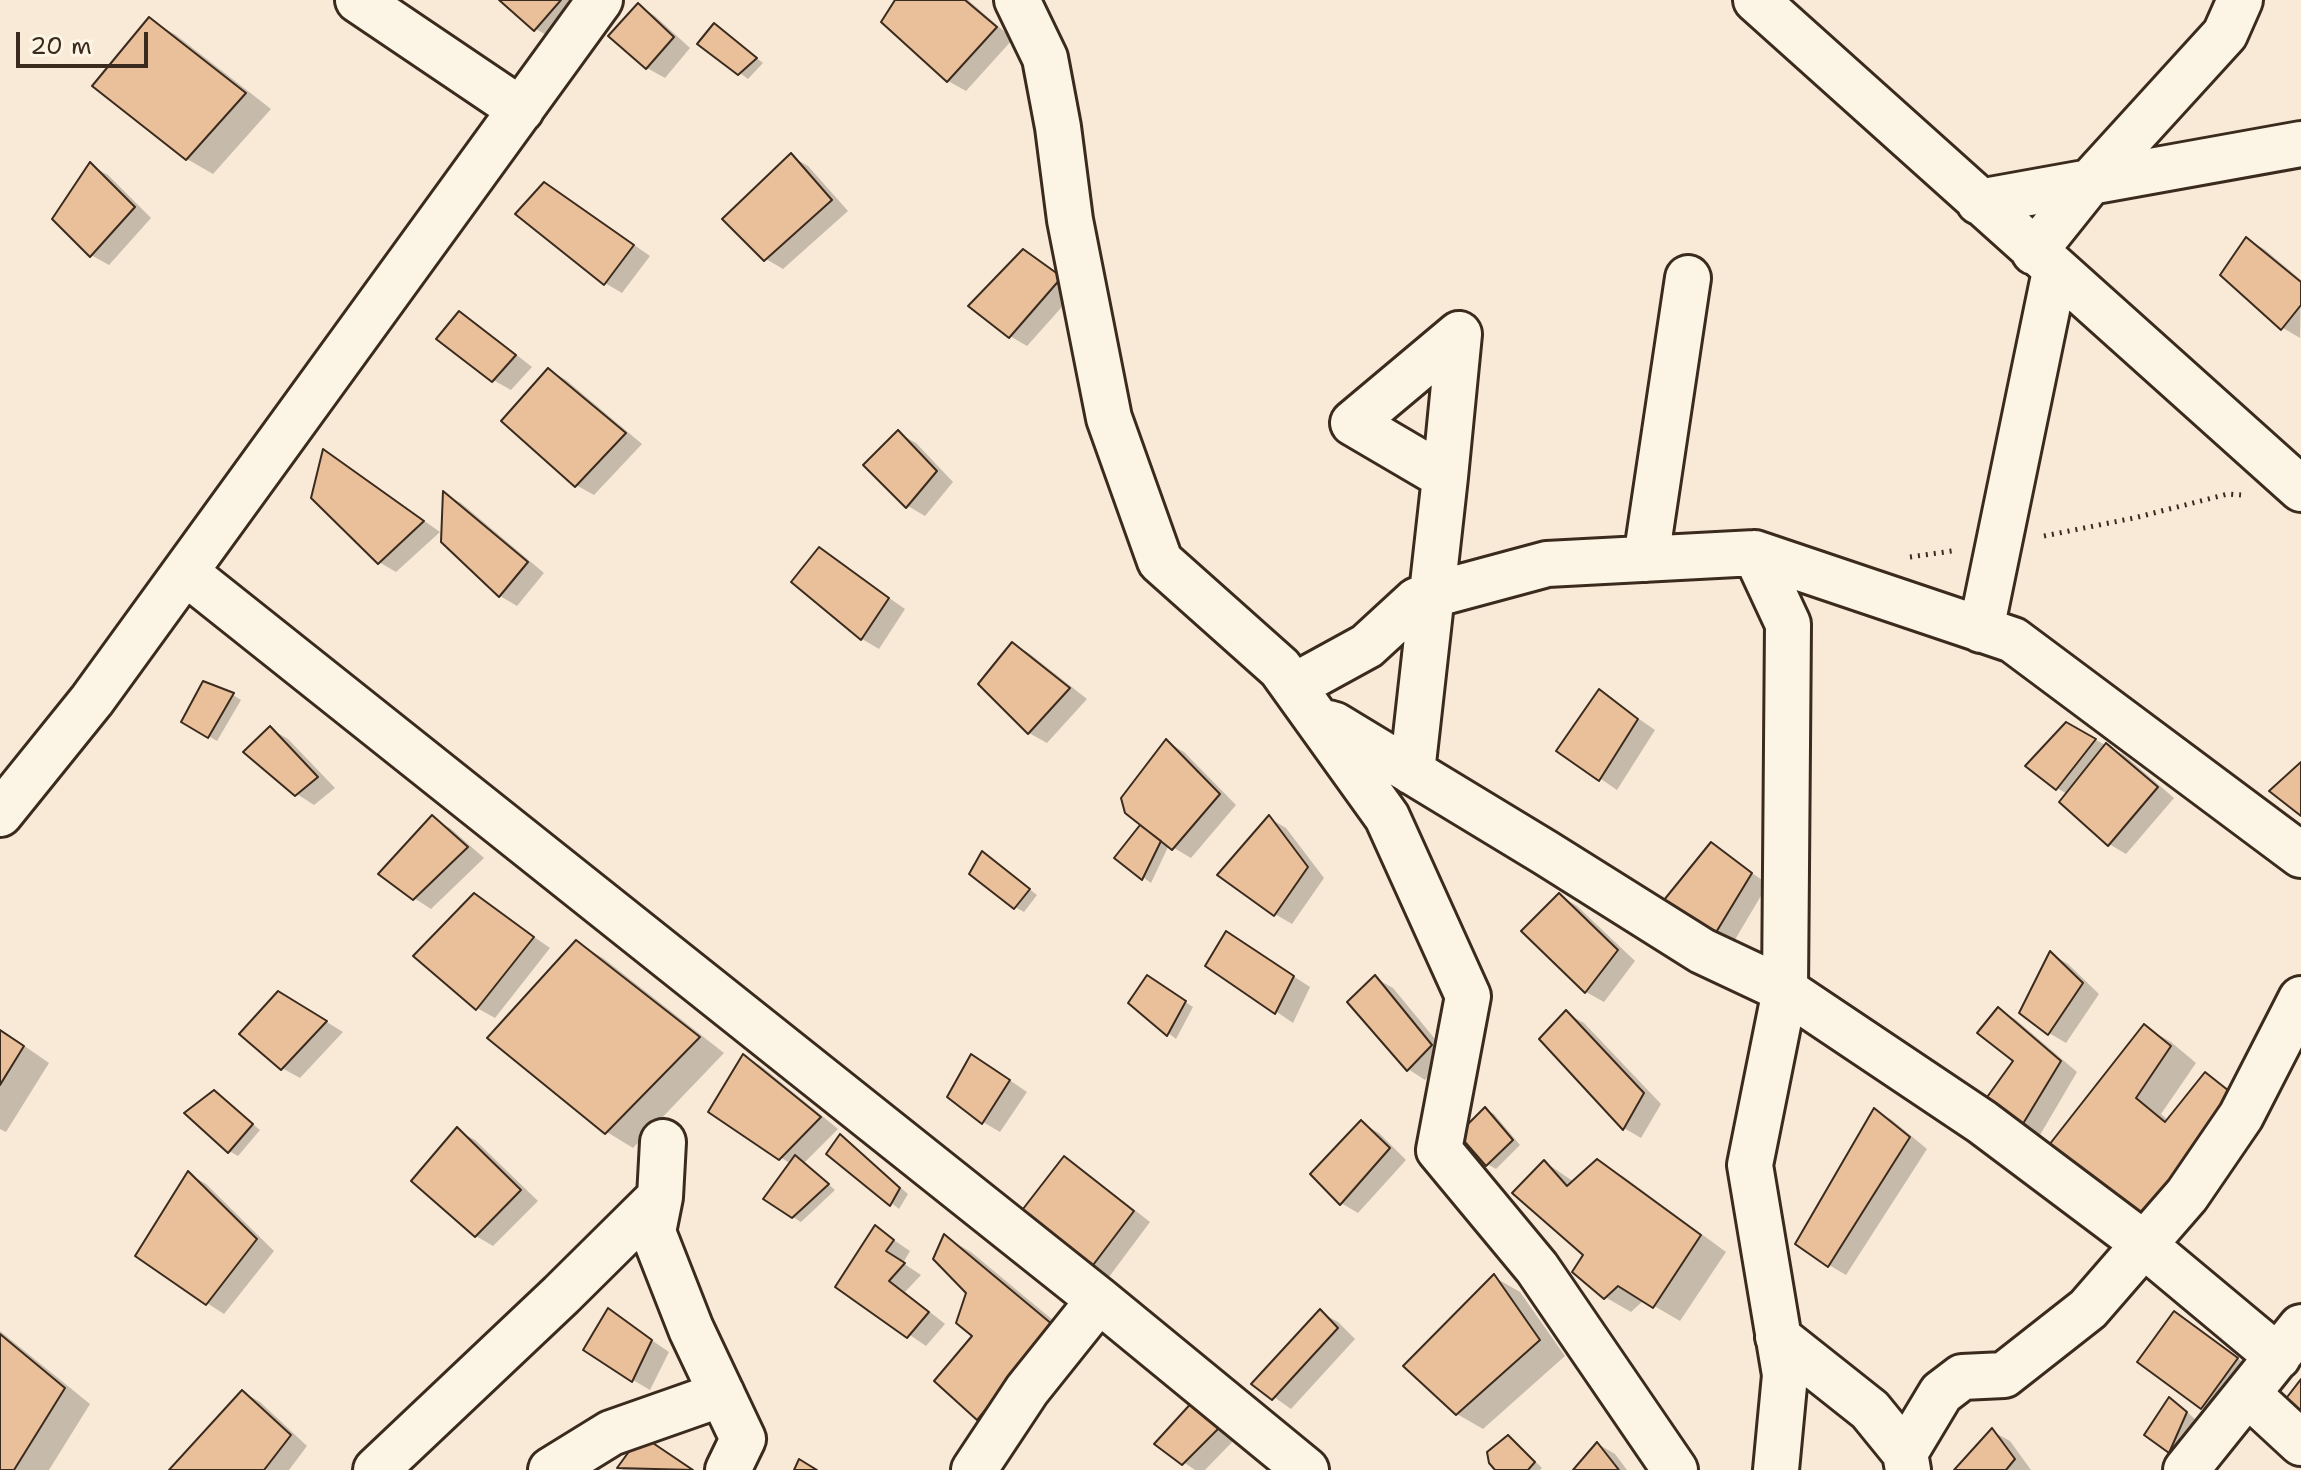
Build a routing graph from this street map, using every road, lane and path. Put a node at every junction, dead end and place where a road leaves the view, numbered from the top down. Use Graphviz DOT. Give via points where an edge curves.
graph roads {
  1 [pos="358,0"];
  2 [pos="600,0"];
  3 [pos="1017,0"];
  4 [pos="1756,0"];
  5 [pos="2240,0"];
  6 [pos="521,110"];
  7 [pos="2301,144"];
  8 [pos="2090,182"];
  9 [pos="1979,202"];
  10 [pos="2044,261"];
  11 [pos="1688,278"];
  12 [pos="1445,477"];
  13 [pos="2301,489"];
  14 [pos="1755,553"];
  15 [pos="1646,559"];
  16 [pos="185,572"];
  17 [pos="1432,595"];
  18 [pos="1981,630"];
  19 [pos="1294,686"];
  20 [pos="1319,721"];
  21 [pos="1412,772"];
  22 [pos="0,814"];
  23 [pos="2301,855"];
  24 [pos="1785,990"];
  25 [pos="2301,999"];
  26 [pos="663,1142"];
  27 [pos="660,1197"];
  28 [pos="2142,1244"];
  29 [pos="1099,1300"];
  30 [pos="1778,1337"];
  31 [pos="2289,1342"];
  32 [pos="722,1394"];
  33 [pos="2248,1394"];
  34 [pos="2301,1443"];
  35 [pos="1907,1461"];
  36 [pos="376,1470"];
  37 [pos="551,1470"];
  38 [pos="728,1470"];
  39 [pos="974,1470"];
  40 [pos="1306,1470"];
  41 [pos="1675,1470"];
  42 [pos="1776,1470"];
  43 [pos="2186,1470"];
  1 -- 6 [label="street"];
  2 -- 6 [label="street"];
  3 -- 19 [label="street" via="1045,58 1109,418 1160,561"];
  4 -- 9 [label="street"];
  5 -- 8 [label="street" via="2225,34"];
  6 -- 16 [label="street"];
  7 -- 8 [label="street"];
  8 -- 9 [label="street"];
  8 -- 10 [label="street"];
  9 -- 10 [label="street"];
  10 -- 13 [label="street"];
  10 -- 18 [label="street"];
  11 -- 15 [label="street"];
  12 -- 17 [label="street"];
  14 -- 15 [label="street"];
  14 -- 18 [label="street"];
  14 -- 24 [label="street" via="1788,624"];
  15 -- 17 [label="street" via="1547,564"];
  16 -- 22 [label="street"];
  16 -- 29 [label="street"];
  17 -- 19 [label="street" via="1417,600 1367,646"];
  17 -- 21 [label="street"];
  18 -- 23 [label="street" via="2013,640"];
  19 -- 20 [label="street"];
  20 -- 21 [label="street" via="1335,725"];
  20 -- 41 [label="street" via="1387,817 1468,996 1439,1150 1537,1268"];
  21 -- 24 [label="street" via="1702,951"];
  24 -- 28 [label="street" via="1982,1122"];
  24 -- 30 [label="street" via="1750,1165"];
  25 -- 28 [label="street" via="2241,1116 2187,1195"];
  26 -- 27 [label="street"];
  27 -- 32 [label="street" via="653,1232"];
  27 -- 36 [label="street"];
  28 -- 31 [label="street"];
  28 -- 35 [label="street" via="2088,1309 2004,1375 1962,1377 1941,1393"];
  29 -- 39 [label="street" via="1027,1390"];
  29 -- 40 [label="street"];
  30 -- 35 [label="street" via="1870,1410"];
  30 -- 42 [label="street" via="1785,1375"];
  31 -- 33 [label="street"];
  32 -- 37 [label="street" via="611,1433"];
  32 -- 38 [label="street" via="743,1439"];
  33 -- 34 [label="street"];
  33 -- 43 [label="street"];
}
